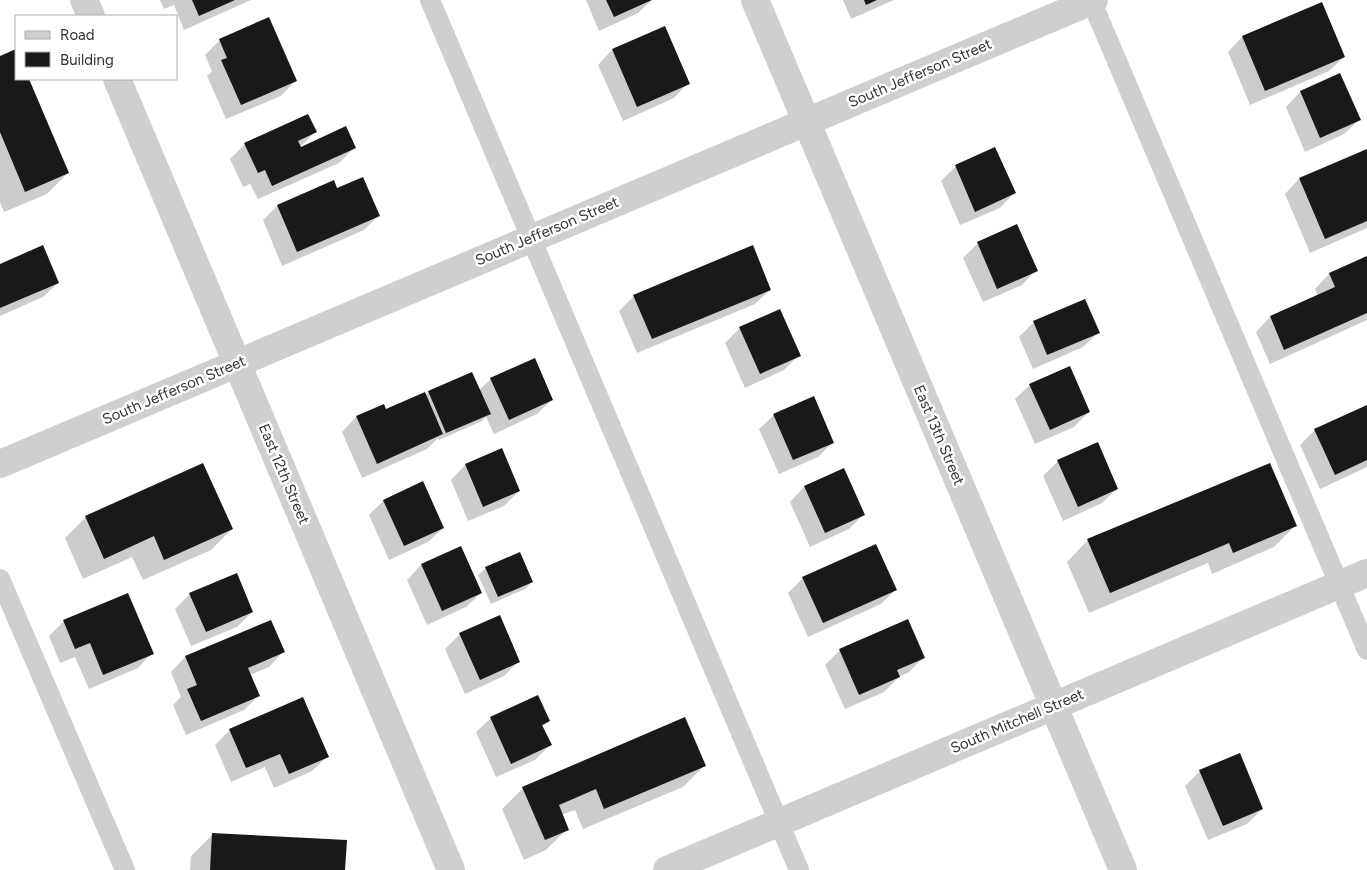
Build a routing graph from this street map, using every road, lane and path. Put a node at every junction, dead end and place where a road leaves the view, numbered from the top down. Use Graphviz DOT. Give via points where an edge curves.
graph roads {
  1 [pos="84,0"];
  2 [pos="430,0"];
  3 [pos="754,0"];
  4 [pos="1092,0"];
  5 [pos="91,15"];
  6 [pos="117,80"];
  7 [pos="806,121"];
  8 [pos="531,238"];
  9 [pos="237,364"];
  10 [pos="0,464"];
  11 [pos="1367,573"];
  12 [pos="0,579"];
  13 [pos="1339,585"];
  14 [pos="1367,650"];
  15 [pos="1053,706"];
  16 [pos="779,822"];
  17 [pos="125,870"];
  18 [pos="451,870"];
  19 [pos="667,870"];
  20 [pos="800,870"];
  21 [pos="1123,870"];
  1 -- 5 [label="street"];
  2 -- 8 [label="lane"];
  3 -- 7 [label="street, East 13th Street"];
  4 -- 7 [label="street, South Jefferson Street"];
  4 -- 13 [label="lane"];
  6 -- 9 [label="street, East 12th Street"];
  7 -- 8 [label="street, South Jefferson Street"];
  7 -- 15 [label="street, East 13th Street"];
  8 -- 9 [label="street, South Jefferson Street"];
  8 -- 16 [label="lane"];
  9 -- 10 [label="street, South Jefferson Street"];
  9 -- 18 [label="street, East 12th Street"];
  11 -- 13 [label="street, South Mitchell Street"];
  12 -- 17 [label="lane"];
  13 -- 14 [label="lane"];
  13 -- 15 [label="street, South Mitchell Street"];
  15 -- 16 [label="street, South Mitchell Street"];
  15 -- 21 [label="street, East 13th Street"];
  16 -- 19 [label="street, South Mitchell Street"];
  16 -- 20 [label="lane"];
}
